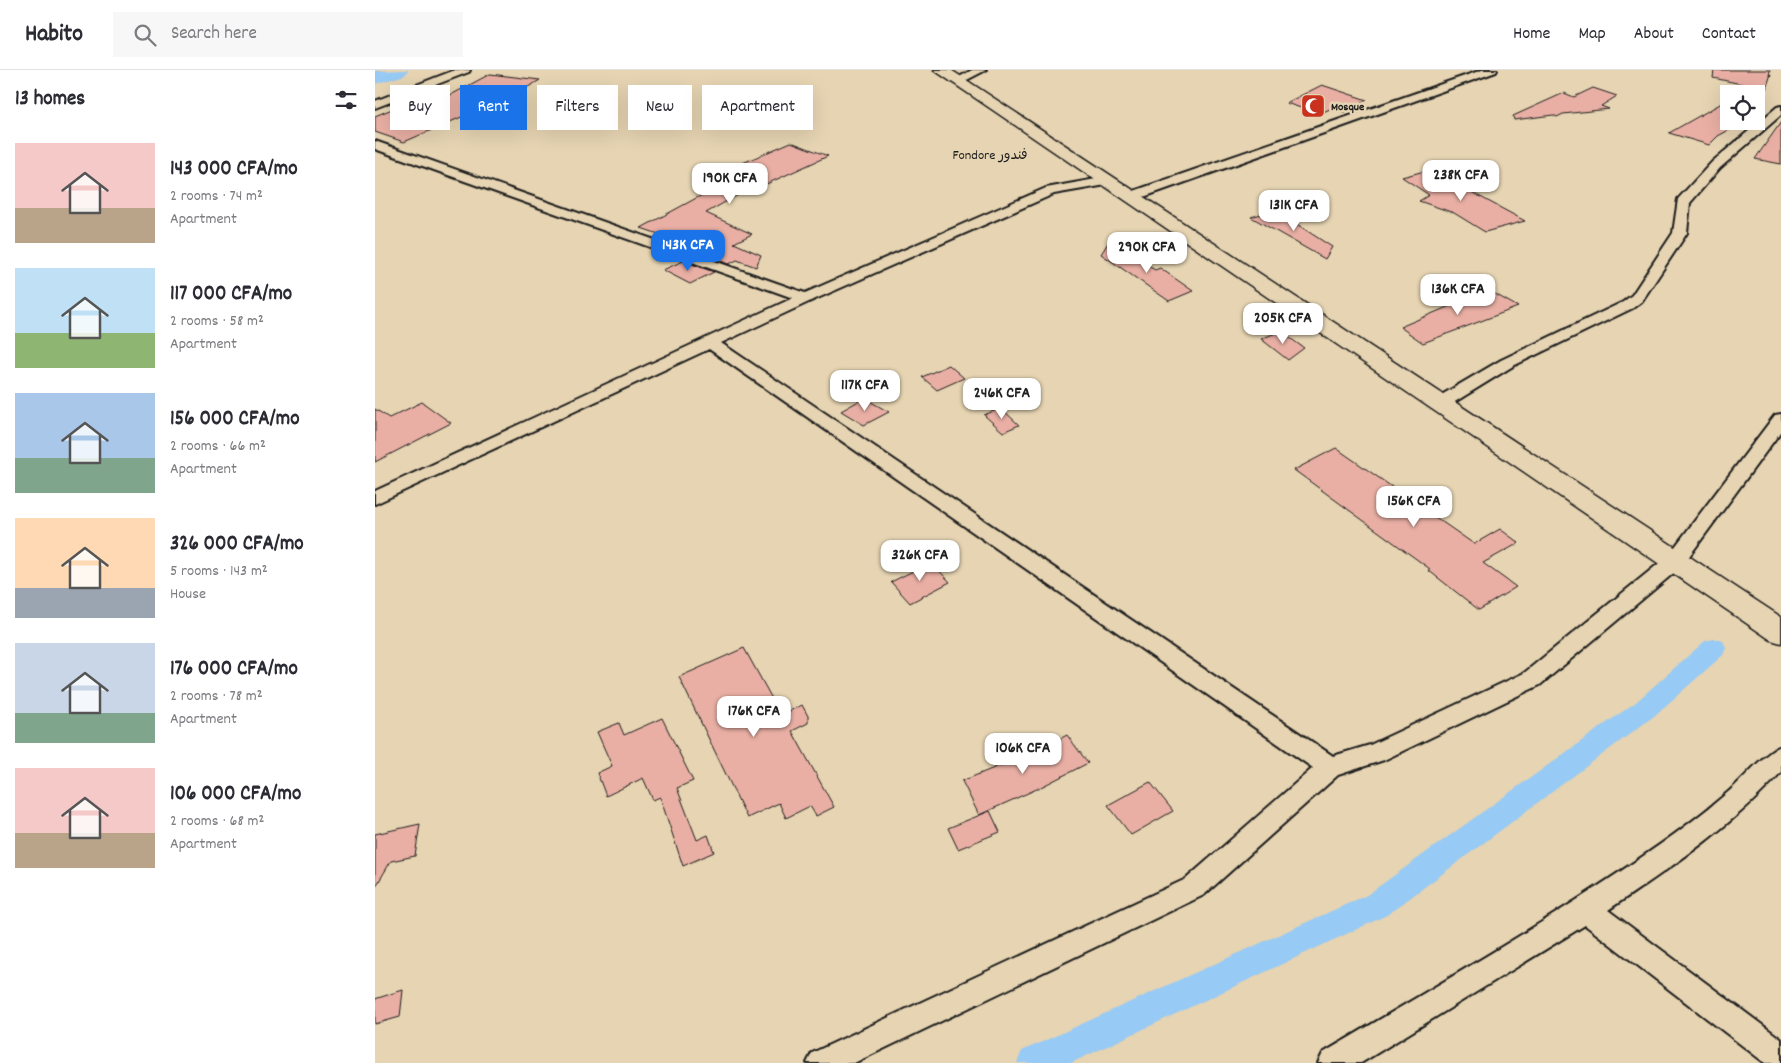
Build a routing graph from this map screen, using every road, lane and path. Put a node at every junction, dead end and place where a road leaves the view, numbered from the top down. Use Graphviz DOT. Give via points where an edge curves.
graph roads {
  1 [pos="465,70"];
  2 [pos="981,70"];
  3 [pos="1492,70"];
  4 [pos="949,75"];
  5 [pos="375,105"];
  6 [pos="1781,109"];
  7 [pos="375,144"];
  8 [pos="1107,181"];
  9 [pos="1130,197"];
  10 [pos="806,298"];
  11 [pos="710,342"];
  12 [pos="1439,404"];
  13 [pos="1781,418"];
  14 [pos="375,498"];
  15 [pos="1675,561"];
  16 [pos="1781,632"];
  17 [pos="1781,756"];
  18 [pos="1329,767"];
  19 [pos="1587,910"];
  20 [pos="1781,1057"];
  21 [pos="822,1063"];
  22 [pos="1333,1063"];
  1 -- 5 [label="street"];
  2 -- 4 [label="street"];
  3 -- 9 [label="street"];
  4 -- 8 [label="main road"];
  6 -- 12 [label="street" via="1716,165 1683,202 1680,233 1629,305 1507,363"];
  7 -- 10 [label="street"];
  8 -- 9 [label="main road"];
  8 -- 10 [label="street" via="1051,191"];
  9 -- 12 [label="main road"];
  10 -- 11 [label="street"];
  11 -- 14 [label="street"];
  11 -- 18 [label="street"];
  12 -- 15 [label="main road"];
  13 -- 15 [label="street"];
  15 -- 16 [label="main road"];
  15 -- 18 [label="street" via="1532,679 1376,753"];
  17 -- 19 [label="street" via="1764,776 1719,816"];
  18 -- 21 [label="street" via="1195,888"];
  19 -- 20 [label="street"];
  19 -- 22 [label="street"];
}
